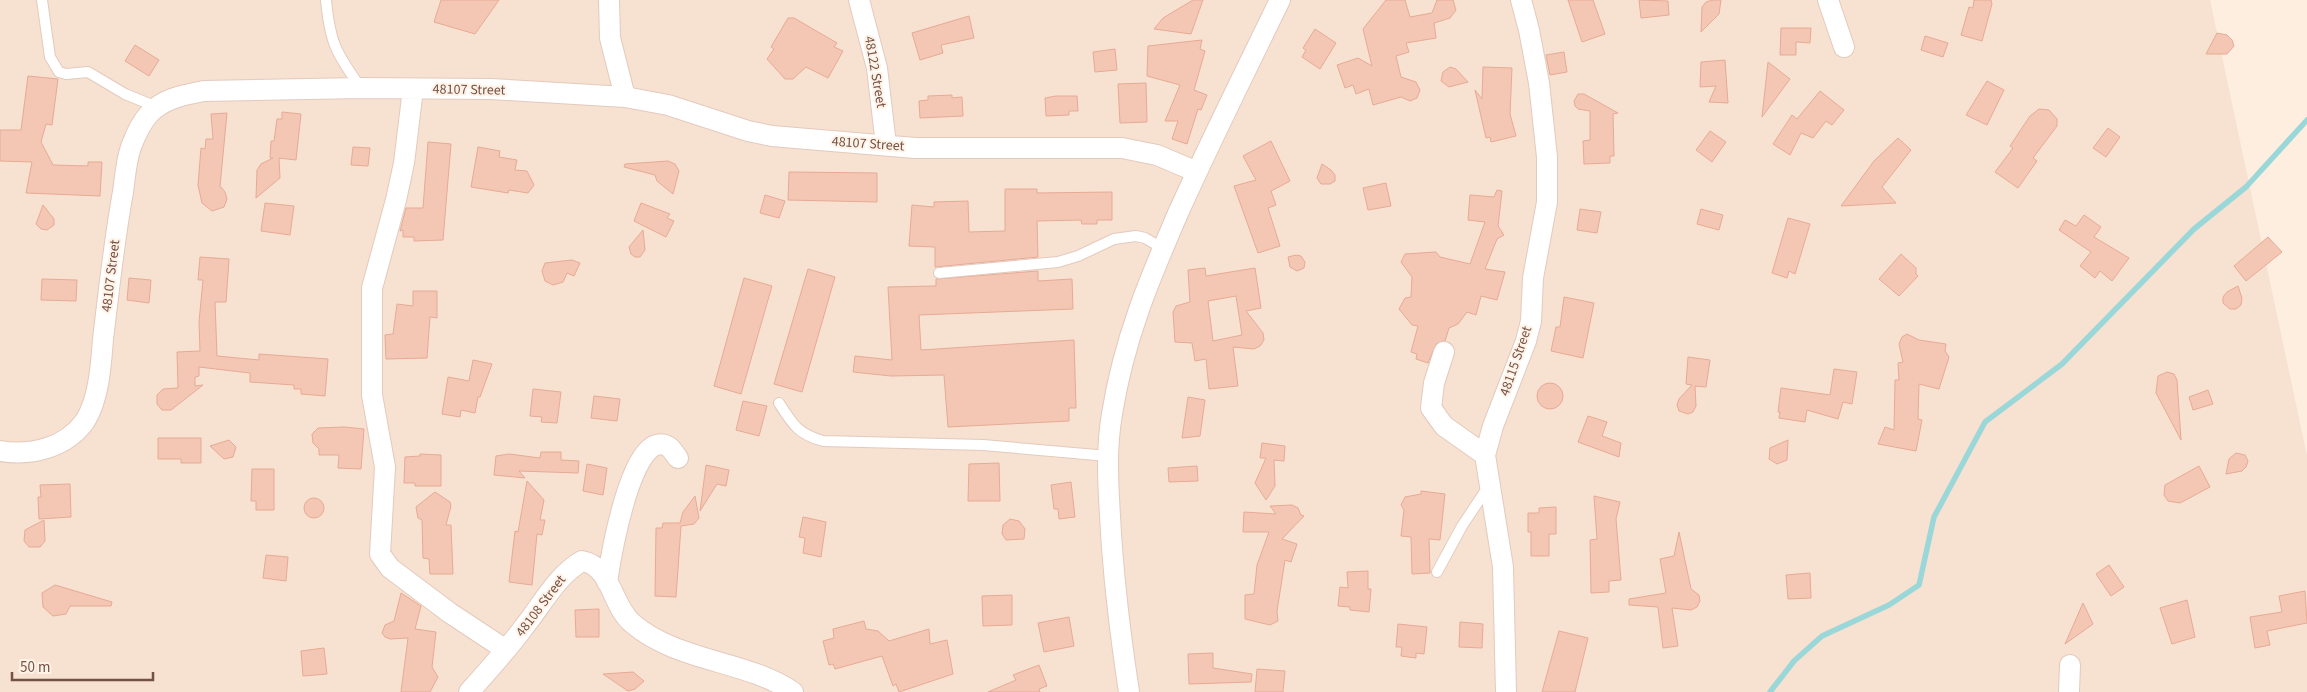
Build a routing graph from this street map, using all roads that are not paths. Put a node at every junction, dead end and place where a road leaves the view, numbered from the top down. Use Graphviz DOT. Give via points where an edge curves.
graph roads {
  1 [pos="42,0"];
  2 [pos="326,0"];
  3 [pos="609,0"];
  4 [pos="859,0"];
  5 [pos="1280,0"];
  6 [pos="1521,0"];
  7 [pos="1828,0"];
  8 [pos="1844,47"];
  9 [pos="361,88"];
  10 [pos="413,88"];
  11 [pos="624,97"];
  12 [pos="158,107"];
  13 [pos="886,145"];
  14 [pos="1196,172"];
  15 [pos="1162,248"];
  16 [pos="939,273"];
  17 [pos="1444,352"];
  18 [pos="779,403"];
  19 [pos="0,451"];
  20 [pos="1485,455"];
  21 [pos="1108,456"];
  22 [pos="678,458"];
  23 [pos="1488,486"];
  24 [pos="1437,572"];
  25 [pos="607,582"];
  26 [pos="506,650"];
  27 [pos="2070,665"];
  28 [pos="469,692"];
  29 [pos="793,692"];
  30 [pos="1130,692"];
  31 [pos="1506,692"];
  32 [pos="2069,692"];
  1 -- 12 [label="lane" via="50,57 59,72 88,72 125,94"];
  2 -- 9 [label="lane" via="331,39 339,57"];
  3 -- 11 [label="street" via="610,38"];
  4 -- 13 [label="street, 48122 Street" via="877,68"];
  5 -- 14 [label="street"];
  6 -- 20 [label="street, 48115 Street" via="1539,83 1547,202 1526,341"];
  7 -- 8 [label="street"];
  9 -- 10 [label="street, 48107 Street"];
  9 -- 12 [label="street, 48107 Street" via="204,91 181,95"];
  10 -- 11 [label="street, 48107 Street"];
  10 -- 26 [label="street" via="404,163 372,288 372,395 385,467 380,554 390,568"];
  11 -- 13 [label="street, 48107 Street" via="668,105 772,136"];
  12 -- 19 [label="street, 48107 Street" via="138,131 130,149 100,370 85,420 70,436 52,447 33,452"];
  13 -- 14 [label="street, 48107 Street" via="915,148 1122,148 1157,155"];
  14 -- 15 [label="street"];
  15 -- 16 [label="lane" via="1136,236 1114,239 1058,262"];
  15 -- 21 [label="street" via="1130,328 1112,415"];
  17 -- 20 [label="street" via="1434,384 1431,408 1444,426"];
  18 -- 21 [label="lane" via="802,434 823,441 983,445"];
  20 -- 23 [label="street, 48115 Street"];
  21 -- 30 [label="street" via="1112,558"];
  22 -- 25 [label="street" via="670,447 663,444 657,444 645,455 626,492 615,532"];
  23 -- 24 [label="lane"];
  23 -- 31 [label="street, 48115 Street" via="1503,567"];
  25 -- 26 [label="street, 48108 Street" via="592,562 582,560 571,567"];
  25 -- 29 [label="street, 48108 Street" via="620,610 645,633"];
  26 -- 28 [label="street, 48108 Street"];
  27 -- 32 [label="street"];
}
